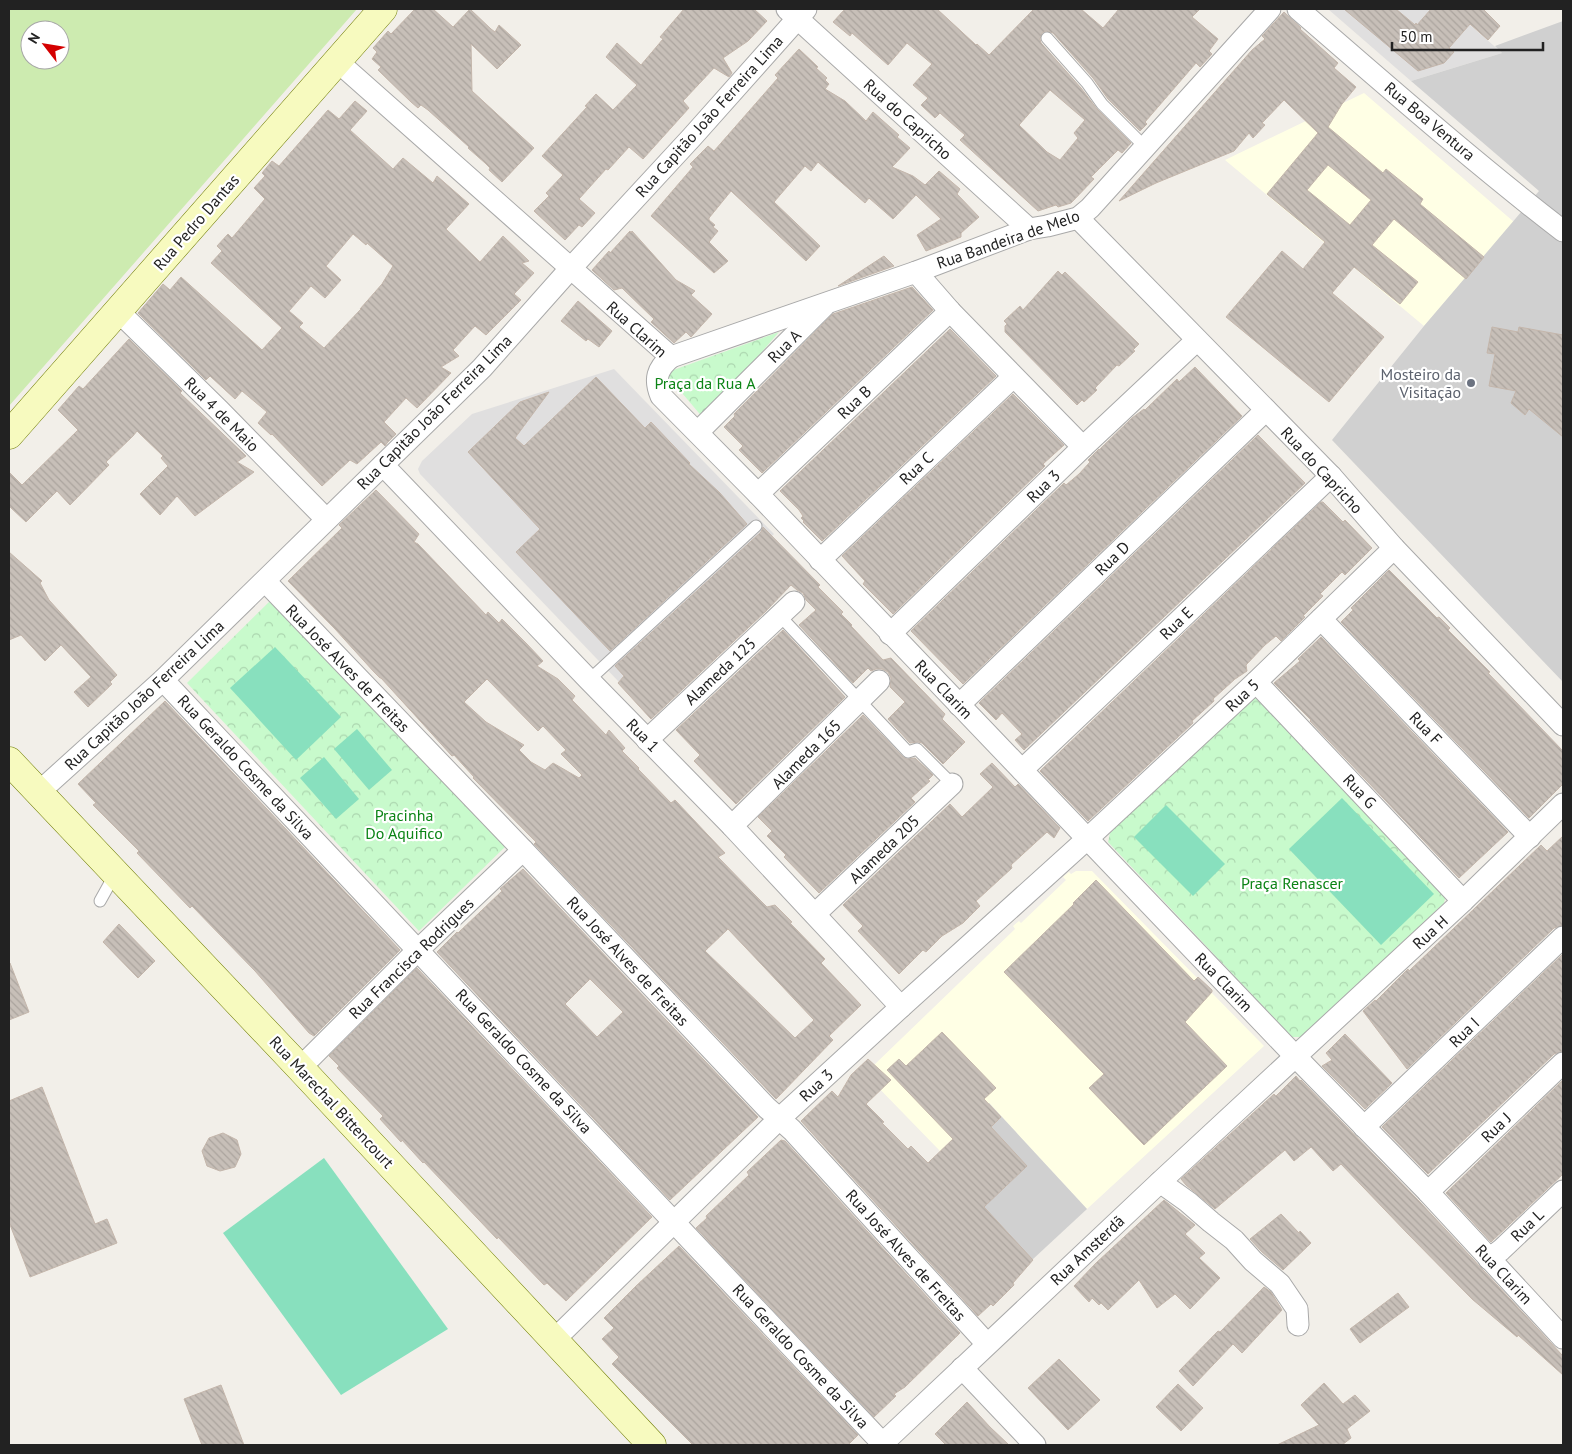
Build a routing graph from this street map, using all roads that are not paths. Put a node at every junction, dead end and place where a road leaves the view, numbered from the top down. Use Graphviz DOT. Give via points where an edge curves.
graph roads {
  1 [pos="383,9"];
  2 [pos="1270,9"];
  3 [pos="1298,9"];
  4 [pos="797,12"];
  5 [pos="1047,38"];
  6 [pos="338,61"];
  7 [pos="1145,147"];
  8 [pos="1078,218"];
  9 [pos="1029,229"];
  10 [pos="1563,231"];
  11 [pos="570,269"];
  12 [pos="916,272"];
  13 [pos="827,303"];
  14 [pos="118,311"];
  15 [pos="950,311"];
  16 [pos="1197,340"];
  17 [pos="671,357"];
  18 [pos="1013,377"];
  19 [pos="1266,410"];
  20 [pos="698,432"];
  21 [pos="9,435"];
  22 [pos="1083,447"];
  23 [pos="383,465"];
  24 [pos="1331,476"];
  25 [pos="758,494"];
  26 [pos="326,519"];
  27 [pos="756,526"];
  28 [pos="1394,548"];
  29 [pos="820,560"];
  30 [pos="265,581"];
  31 [pos="787,609"];
  32 [pos="1321,619"];
  33 [pos="890,634"];
  34 [pos="163,680"];
  35 [pos="588,680"];
  36 [pos="879,682"];
  37 [pos="1256,682"];
  38 [pos="860,700"];
  39 [pos="959,705"];
  40 [pos="1563,725"];
  41 [pos="647,740"];
  42 [pos="9,761"];
  43 [pos="1022,770"];
  44 [pos="952,784"];
  45 [pos="38,793"];
  46 [pos="1563,804"];
  47 [pos="732,826"];
  48 [pos="1530,837"];
  49 [pos="1087,839"];
  50 [pos="523,850"];
  51 [pos="116,874"];
  52 [pos="100,901"];
  53 [pos="1463,901"];
  54 [pos="816,914"];
  55 [pos="1563,937"];
  56 [pos="419,949"];
  57 [pos="901,1007"];
  58 [pos="1295,1056"];
  59 [pos="1563,1063"];
  60 [pos="300,1068"];
  61 [pos="779,1119"];
  62 [pos="1364,1127"];
  63 [pos="1160,1182"];
  64 [pos="1563,1191"];
  65 [pos="1428,1192"];
  66 [pos="675,1222"];
  67 [pos="1489,1259"];
  68 [pos="1298,1325"];
  69 [pos="1563,1338"];
  70 [pos="554,1340"];
  71 [pos="987,1344"];
  72 [pos="962,1368"];
  73 [pos="882,1444"];
  74 [pos="652,1445"];
  75 [pos="1036,1445"];
  1 -- 6 [label="main road, Rua Pedro Dantas"];
  2 -- 7 [label="street, Rua Bandeira de Melo"];
  3 -- 10 [label="street, Rua Boa Ventura"];
  4 -- 9 [label="street, Rua do Capricho"];
  4 -- 11 [label="street, Rua Capitão João Ferreira Lima" via="692,136"];
  5 -- 7 [label="lane" via="1102,104"];
  6 -- 11 [label="street, Rua Clarim"];
  6 -- 14 [label="main road, Rua Pedro Dantas"];
  7 -- 8 [label="street, Rua Bandeira de Melo"];
  8 -- 9 [label="street, Rua Bandeira de Melo"];
  8 -- 16 [label="street, Rua do Capricho"];
  9 -- 12 [label="street, Rua Bandeira de Melo"];
  11 -- 17 [label="street, Rua Clarim"];
  11 -- 23 [label="street, Rua Capitão João Ferreira Lima" via="482,368"];
  12 -- 13 [label="street, Rua Bandeira de Melo"];
  12 -- 15 [label="street"];
  13 -- 17 [label="street, Rua Bandeira de Melo"];
  13 -- 20 [label="street, Rua A"];
  14 -- 21 [label="main road, Rua Pedro Dantas"];
  14 -- 26 [label="street, Rua 4 de Maio"];
  15 -- 18 [label="street"];
  15 -- 25 [label="street, Rua B"];
  16 -- 19 [label="street, Rua do Capricho"];
  16 -- 22 [label="street, Rua 3"];
  17 -- 20 [label="street, Rua Clarim" via="661,366 657,386 661,396"];
  18 -- 22 [label="street"];
  18 -- 29 [label="street, Rua C"];
  19 -- 24 [label="street, Rua do Capricho"];
  19 -- 39 [label="street, Rua D"];
  20 -- 25 [label="street, Rua Clarim"];
  22 -- 33 [label="street, Rua 3"];
  23 -- 26 [label="street, Rua Capitão João Ferreira Lima"];
  23 -- 35 [label="street, Rua 1"];
  24 -- 28 [label="street, Rua do Capricho"];
  24 -- 43 [label="street, Rua E"];
  25 -- 29 [label="street, Rua Clarim"];
  26 -- 30 [label="street, Rua Capitão João Ferreira Lima"];
  27 -- 35 [label="lane"];
  28 -- 32 [label="street, Rua 5"];
  28 -- 40 [label="street, Rua do Capricho"];
  29 -- 33 [label="street, Rua Clarim"];
  30 -- 34 [label="street, Rua Capitão João Ferreira Lima"];
  30 -- 50 [label="street, Rua José Alves de Freitas"];
  31 -- 38 [label="lane"];
  31 -- 41 [label="street, Alameda 125"];
  32 -- 37 [label="street, Rua 5"];
  32 -- 48 [label="street, Rua F"];
  33 -- 39 [label="street, Rua Clarim"];
  34 -- 45 [label="street, Rua Capitão João Ferreira Lima"];
  34 -- 56 [label="street, Rua Geraldo Cosme da Silva"];
  35 -- 41 [label="street, Rua 1"];
  36 -- 38 [label="street, Alameda 165"];
  37 -- 49 [label="street, Rua 5"];
  37 -- 53 [label="street, Rua G"];
  38 -- 44 [label="lane" via="908,752 917,748"];
  38 -- 47 [label="street, Alameda 165"];
  39 -- 43 [label="street, Rua Clarim"];
  41 -- 47 [label="street, Rua 1"];
  42 -- 45 [label="main road, Rua Marechal Bittencourt"];
  43 -- 49 [label="street, Rua Clarim"];
  44 -- 54 [label="street, Alameda 205"];
  45 -- 51 [label="main road, Rua Marechal Bittencourt"];
  46 -- 48 [label="street, Rua H"];
  47 -- 54 [label="street, Rua 1"];
  48 -- 53 [label="street, Rua H"];
  49 -- 57 [label="street, Rua 3"];
  49 -- 58 [label="street, Rua Clarim"];
  50 -- 56 [label="street, Rua Francisca Rodrigues"];
  50 -- 61 [label="street, Rua José Alves de Freitas"];
  51 -- 52 [label="lane"];
  51 -- 60 [label="main road, Rua Marechal Bittencourt"];
  53 -- 58 [label="street, Rua H"];
  54 -- 57 [label="street, Rua 1"];
  55 -- 62 [label="street, Rua I"];
  56 -- 60 [label="street, Rua Francisca Rodrigues"];
  56 -- 66 [label="street, Rua Geraldo Cosme da Silva"];
  57 -- 61 [label="street, Rua 3"];
  58 -- 62 [label="street, Rua Clarim"];
  58 -- 63 [label="street, Rua Amsterdã"];
  59 -- 65 [label="street, Rua J"];
  60 -- 70 [label="main road, Rua Marechal Bittencourt"];
  61 -- 66 [label="street, Rua 3"];
  61 -- 71 [label="street, Rua José Alves de Freitas"];
  62 -- 65 [label="street, Rua Clarim"];
  63 -- 68 [label="street" via="1234,1240 1280,1284 1297,1310"];
  63 -- 71 [label="street, Rua Amsterdã"];
  64 -- 67 [label="street, Rua L"];
  65 -- 67 [label="street, Rua Clarim"];
  66 -- 70 [label="street, Rua 3"];
  66 -- 73 [label="street, Rua Geraldo Cosme da Silva"];
  67 -- 69 [label="street, Rua Clarim"];
  70 -- 74 [label="main road, Rua Marechal Bittencourt"];
  71 -- 72 [label="street, Rua Amsterdã"];
  72 -- 73 [label="street, Rua Amsterdã"];
  72 -- 75 [label="street"];
}
